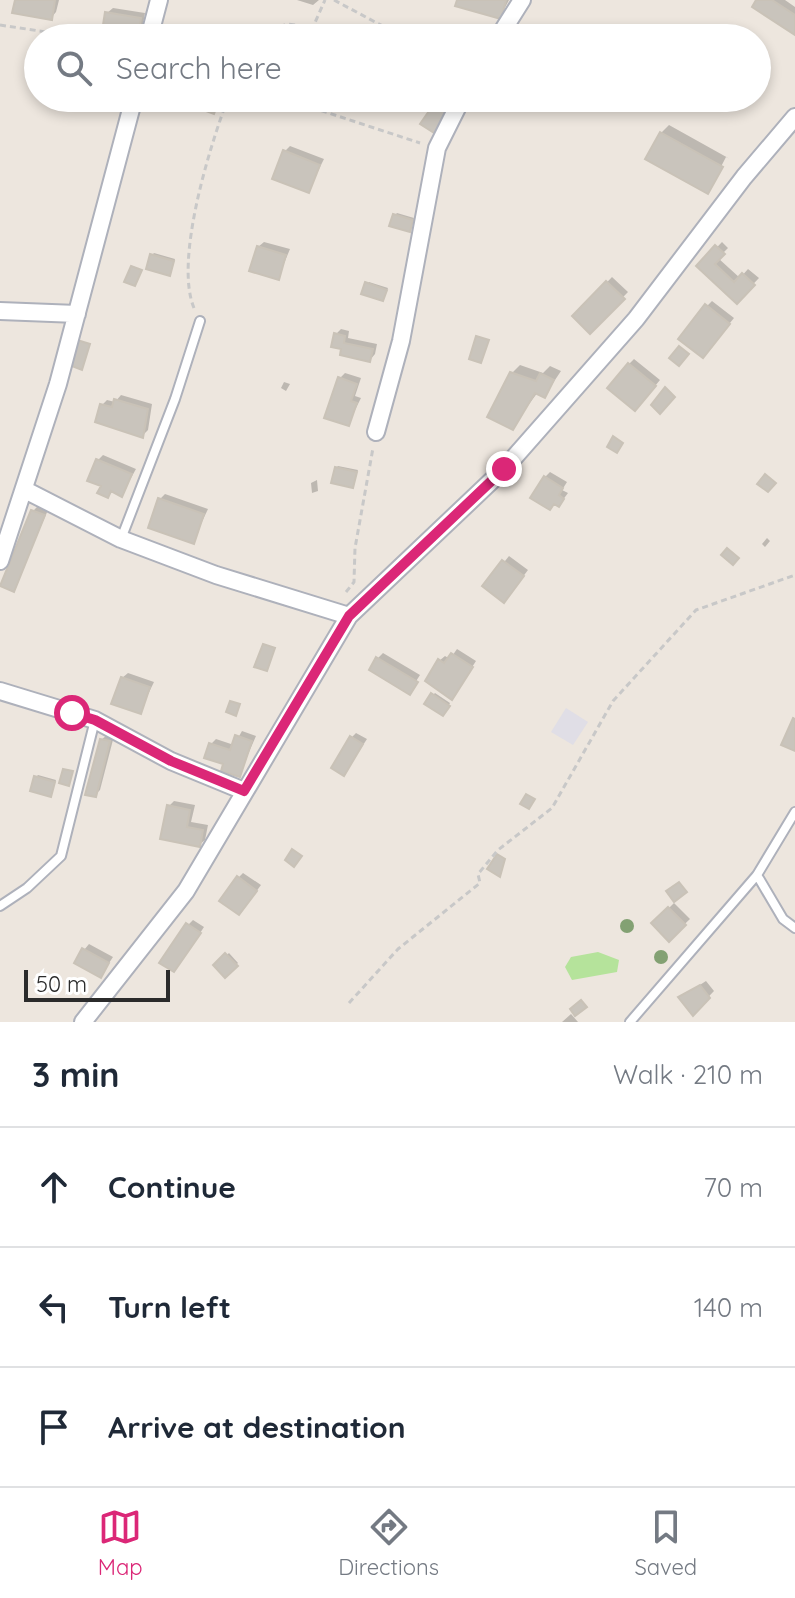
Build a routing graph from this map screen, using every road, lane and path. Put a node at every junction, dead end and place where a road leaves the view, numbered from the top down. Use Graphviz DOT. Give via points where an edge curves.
graph roads {
  1 [pos="159,0"];
  2 [pos="325,0"];
  3 [pos="334,0"];
  4 [pos="522,0"];
  5 [pos="153,24"];
  6 [pos="314,24"];
  7 [pos="379,24"];
  8 [pos="507,24"];
  9 [pos="0,25"];
  10 [pos="24,29"];
  11 [pos="130,112"];
  12 [pos="223,112"];
  13 [pos="326,112"];
  14 [pos="455,112"];
  15 [pos="795,117"];
  16 [pos="437,148"];
  17 [pos="0,311"];
  18 [pos="77,314"];
  19 [pos="200,321"];
  20 [pos="376,432"];
  21 [pos="25,490"];
  22 [pos="121,539"];
  23 [pos="0,561"];
  24 [pos="795,575"];
  25 [pos="332,609"];
  26 [pos="349,616"];
  27 [pos="0,691"];
  28 [pos="95,720"];
  29 [pos="244,791"];
  30 [pos="795,812"];
  31 [pos="757,875"];
  32 [pos="0,906"];
  33 [pos="795,928"];
  34 [pos="349,1003"];
  35 [pos="83,1022"];
  36 [pos="630,1022"];
  1 -- 5 [label="street"];
  2 -- 6 [label="path"];
  3 -- 7 [label="path"];
  4 -- 8 [label="street"];
  9 -- 10 [label="path"];
  11 -- 18 [label="street"];
  12 -- 19 [label="path" via="209,150 191,241 190,297"];
  13 -- 16 [label="path"];
  14 -- 16 [label="street"];
  15 -- 26 [label="street" via="636,319 504,469"];
  16 -- 20 [label="street" via="401,341"];
  17 -- 18 [label="street"];
  18 -- 21 [label="street"];
  19 -- 22 [label="lane"];
  20 -- 25 [label="path" via="354,582"];
  21 -- 22 [label="street"];
  21 -- 23 [label="street"];
  22 -- 25 [label="street" via="216,575"];
  24 -- 34 [label="path" via="696,610 613,701 552,808 498,850 478,874 480,883 398,949"];
  25 -- 26 [label="street"];
  26 -- 29 [label="street"];
  27 -- 28 [label="street"];
  28 -- 29 [label="street" via="171,761"];
  28 -- 32 [label="lane" via="61,856"];
  29 -- 35 [label="street" via="186,891"];
  30 -- 31 [label="lane"];
  31 -- 33 [label="lane" via="783,919"];
  31 -- 36 [label="lane"];
}
